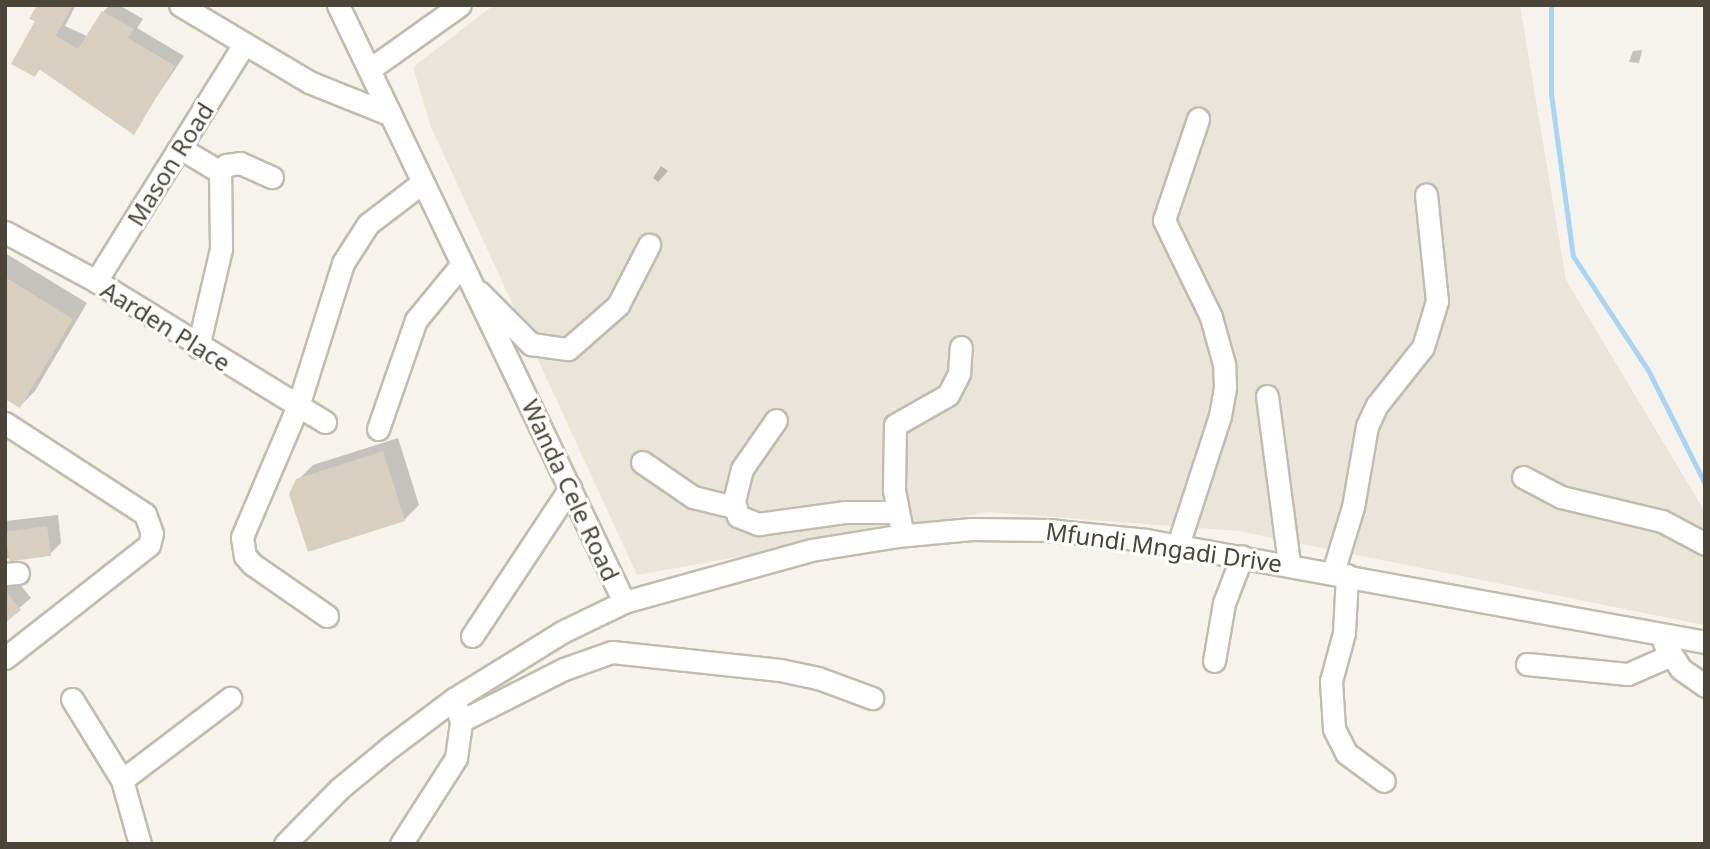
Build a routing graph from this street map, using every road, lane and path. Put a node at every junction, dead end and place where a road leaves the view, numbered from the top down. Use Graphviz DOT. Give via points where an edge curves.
graph roads {
  1 [pos="180,5"];
  2 [pos="338,5"];
  3 [pos="460,5"];
  4 [pos="243,46"];
  5 [pos="370,69"];
  6 [pos="391,116"];
  7 [pos="1198,119"];
  8 [pos="180,148"];
  9 [pos="220,172"];
  10 [pos="272,177"];
  11 [pos="423,183"];
  12 [pos="1426,195"];
  13 [pos="5,232"];
  14 [pos="649,245"];
  15 [pos="462,264"];
  16 [pos="96,281"];
  17 [pos="474,288"];
  18 [pos="198,347"];
  19 [pos="961,347"];
  20 [pos="1268,396"];
  21 [pos="298,406"];
  22 [pos="776,420"];
  23 [pos="325,422"];
  24 [pos="5,423"];
  25 [pos="378,429"];
  26 [pos="642,462"];
  27 [pos="1523,477"];
  28 [pos="570,488"];
  29 [pos="734,507"];
  30 [pos="898,512"];
  31 [pos="903,535"];
  32 [pos="1705,544"];
  33 [pos="1178,545"];
  34 [pos="1242,556"];
  35 [pos="1289,564"];
  36 [pos="1340,574"];
  37 [pos="624,602"];
  38 [pos="327,616"];
  39 [pos="1659,634"];
  40 [pos="472,636"];
  41 [pos="1705,642"];
  42 [pos="1671,655"];
  43 [pos="5,659"];
  44 [pos="1214,661"];
  45 [pos="1527,664"];
  46 [pos="1705,686"];
  47 [pos="230,698"];
  48 [pos="872,698"];
  49 [pos="72,699"];
  50 [pos="454,699"];
  51 [pos="461,721"];
  52 [pos="122,780"];
  53 [pos="1384,781"];
  54 [pos="140,844"];
  55 [pos="285,844"];
  56 [pos="401,844"];
  1 -- 4 [label="street"];
  2 -- 5 [label="street, Wanda Cele Road"];
  3 -- 5 [label="street"];
  4 -- 6 [label="street" via="334,94"];
  4 -- 8 [label="street, Mason Road"];
  5 -- 6 [label="street, Wanda Cele Road"];
  6 -- 11 [label="street, Wanda Cele Road"];
  7 -- 33 [label="street" via="1164,220 1211,317 1224,364 1220,416"];
  8 -- 9 [label="street"];
  8 -- 16 [label="street, Mason Road"];
  9 -- 10 [label="street" via="226,165 240,163"];
  9 -- 18 [label="street" via="221,249"];
  11 -- 15 [label="street, Wanda Cele Road"];
  11 -- 21 [label="street" via="368,223 342,263"];
  12 -- 36 [label="street" via="1437,301 1423,347 1377,405 1367,426"];
  13 -- 16 [label="street, Aarden Place"];
  14 -- 17 [label="street" via="618,305 568,349 531,344"];
  15 -- 17 [label="street, Wanda Cele Road"];
  15 -- 25 [label="street" via="416,320"];
  16 -- 18 [label="street, Aarden Place"];
  17 -- 28 [label="street, Wanda Cele Road"];
  18 -- 21 [label="street, Aarden Place"];
  19 -- 30 [label="street" via="959,373 948,395 895,425"];
  20 -- 35 [label="street"];
  21 -- 23 [label="street, Aarden Place"];
  21 -- 38 [label="street" via="241,543 245,556 262,572"];
  22 -- 29 [label="street" via="742,469"];
  24 -- 43 [label="street" via="145,514 152,534 149,545"];
  26 -- 29 [label="street" via="693,497"];
  27 -- 32 [label="street" via="1561,497 1662,521"];
  28 -- 37 [label="street, Wanda Cele Road"];
  28 -- 40 [label="street"];
  29 -- 30 [label="street" via="745,521 758,524 845,512"];
  30 -- 31 [label="street"];
  31 -- 33 [label="street, Mfundi Mngadi Drive" via="1048,530"];
  31 -- 37 [label="street, Mfundi Mngadi Drive" via="811,550"];
  33 -- 34 [label="street, Mfundi Mngadi Drive"];
  34 -- 35 [label="street, Mfundi Mngadi Drive"];
  34 -- 44 [label="street" via="1224,603"];
  35 -- 36 [label="street, Mfundi Mngadi Drive"];
  36 -- 39 [label="street, Mfundi Mngadi Drive"];
  36 -- 53 [label="street" via="1344,633 1331,681 1334,729 1346,753"];
  37 -- 50 [label="street, Wanda Cele Road" via="562,632"];
  39 -- 41 [label="street, Mfundi Mngadi Drive"];
  39 -- 42 [label="street"];
  42 -- 45 [label="street" via="1628,674"];
  42 -- 46 [label="street" via="1681,669"];
  47 -- 52 [label="street"];
  48 -- 51 [label="street" via="780,670 612,652 564,669"];
  49 -- 52 [label="street"];
  50 -- 51 [label="street"];
  50 -- 55 [label="street, Wanda Cele Road" via="339,789"];
  51 -- 56 [label="street" via="456,758"];
  52 -- 54 [label="street"];
}
